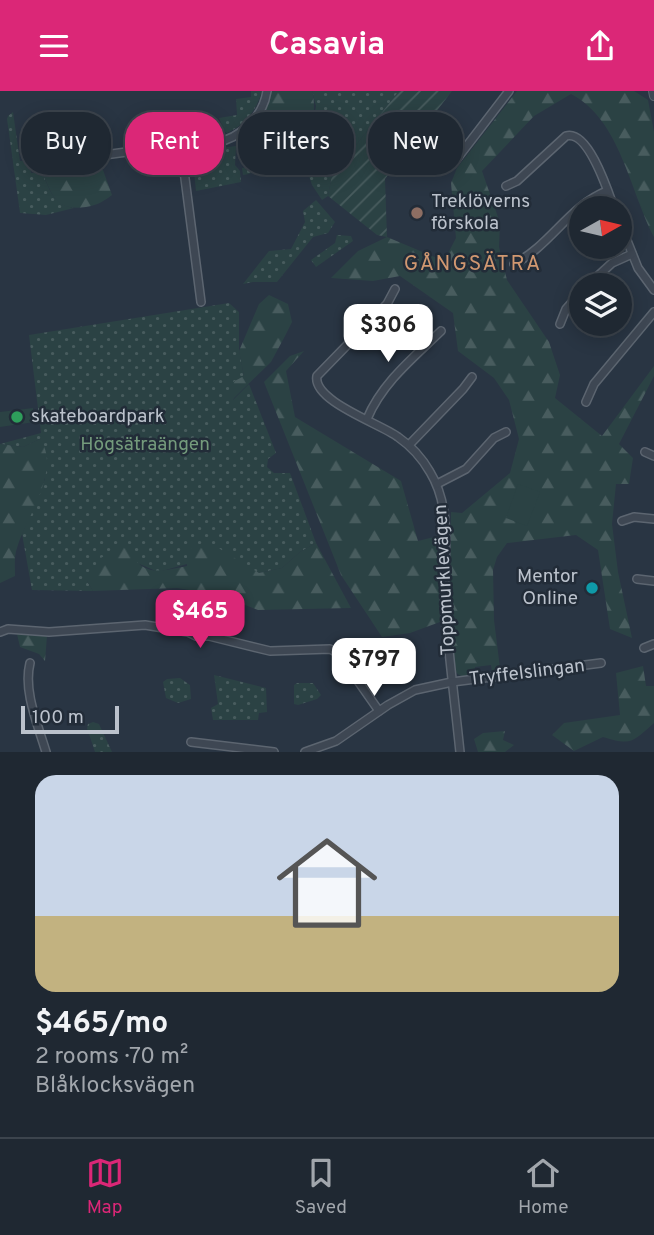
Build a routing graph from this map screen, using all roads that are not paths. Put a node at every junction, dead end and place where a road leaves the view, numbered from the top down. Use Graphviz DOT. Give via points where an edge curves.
graph roads {
  1 [pos="267,91"];
  2 [pos="509,91"];
  3 [pos="653,91"];
  4 [pos="654,96"];
  5 [pos="224,141"];
  6 [pos="463,151"];
  7 [pos="185,175"];
  8 [pos="506,186"];
  9 [pos="607,191"];
  10 [pos="609,196"];
  11 [pos="632,254"];
  12 [pos="621,259"];
  13 [pos="514,264"];
  14 [pos="601,273"];
  15 [pos="395,289"];
  16 [pos="654,290"];
  17 [pos="201,302"];
  18 [pos="569,306"];
  19 [pos="654,312"];
  20 [pos="560,324"];
  21 [pos="442,331"];
  22 [pos="472,377"];
  23 [pos="586,402"];
  24 [pos="367,419"];
  25 [pos="506,432"];
  26 [pos="409,445"];
  27 [pos="645,452"];
  28 [pos="654,456"];
  29 [pos="437,484"];
  30 [pos="654,519"];
  31 [pos="622,521"];
  32 [pos="637,579"];
  33 [pos="654,581"];
  34 [pos="0,632"];
  35 [pos="654,644"];
  36 [pos="644,648"];
  37 [pos="30,663"];
  38 [pos="601,663"];
  39 [pos="452,682"];
  40 [pos="380,711"];
  41 [pos="191,742"];
  42 [pos="46,752"];
  43 [pos="274,752"];
  44 [pos="305,752"];
  45 [pos="460,752"];
  1 -- 5 [label="street" via="262,108 248,127"];
  2 -- 6 [label="street"];
  3 -- 4 [label="street"];
  7 -- 17 [label="street"];
  8 -- 9 [label="street" via="572,134 589,151"];
  9 -- 10 [label="street"];
  9 -- 13 [label="street" via="582,204 531,255"];
  11 -- 16 [label="street"];
  12 -- 14 [label="street"];
  15 -- 24 [label="street, Toppmurklevägen" via="387,304 316,379 318,387 338,405"];
  18 -- 20 [label="street"];
  19 -- 23 [label="street" via="594,384"];
  21 -- 24 [label="street" via="383,389"];
  22 -- 26 [label="street"];
  24 -- 26 [label="street, Toppmurklevägen"];
  25 -- 29 [label="street" via="494,438 466,469"];
  26 -- 29 [label="street, Toppmurklevägen"];
  27 -- 28 [label="street"];
  29 -- 39 [label="street, Toppmurklevägen" via="444,512"];
  30 -- 31 [label="street"];
  32 -- 33 [label="street"];
  34 -- 40 [label="street" via="145,625 270,651 330,649 339,654"];
  35 -- 36 [label="street"];
  37 -- 42 [label="street" via="31,696"];
  38 -- 39 [label="street, Tryffelslingan"];
  39 -- 40 [label="street, Tryffelslingan" via="410,692"];
  39 -- 45 [label="street, Toppmurklevägen"];
  40 -- 44 [label="street, Tryffelslingan" via="336,741"];
  41 -- 43 [label="street"];
}
